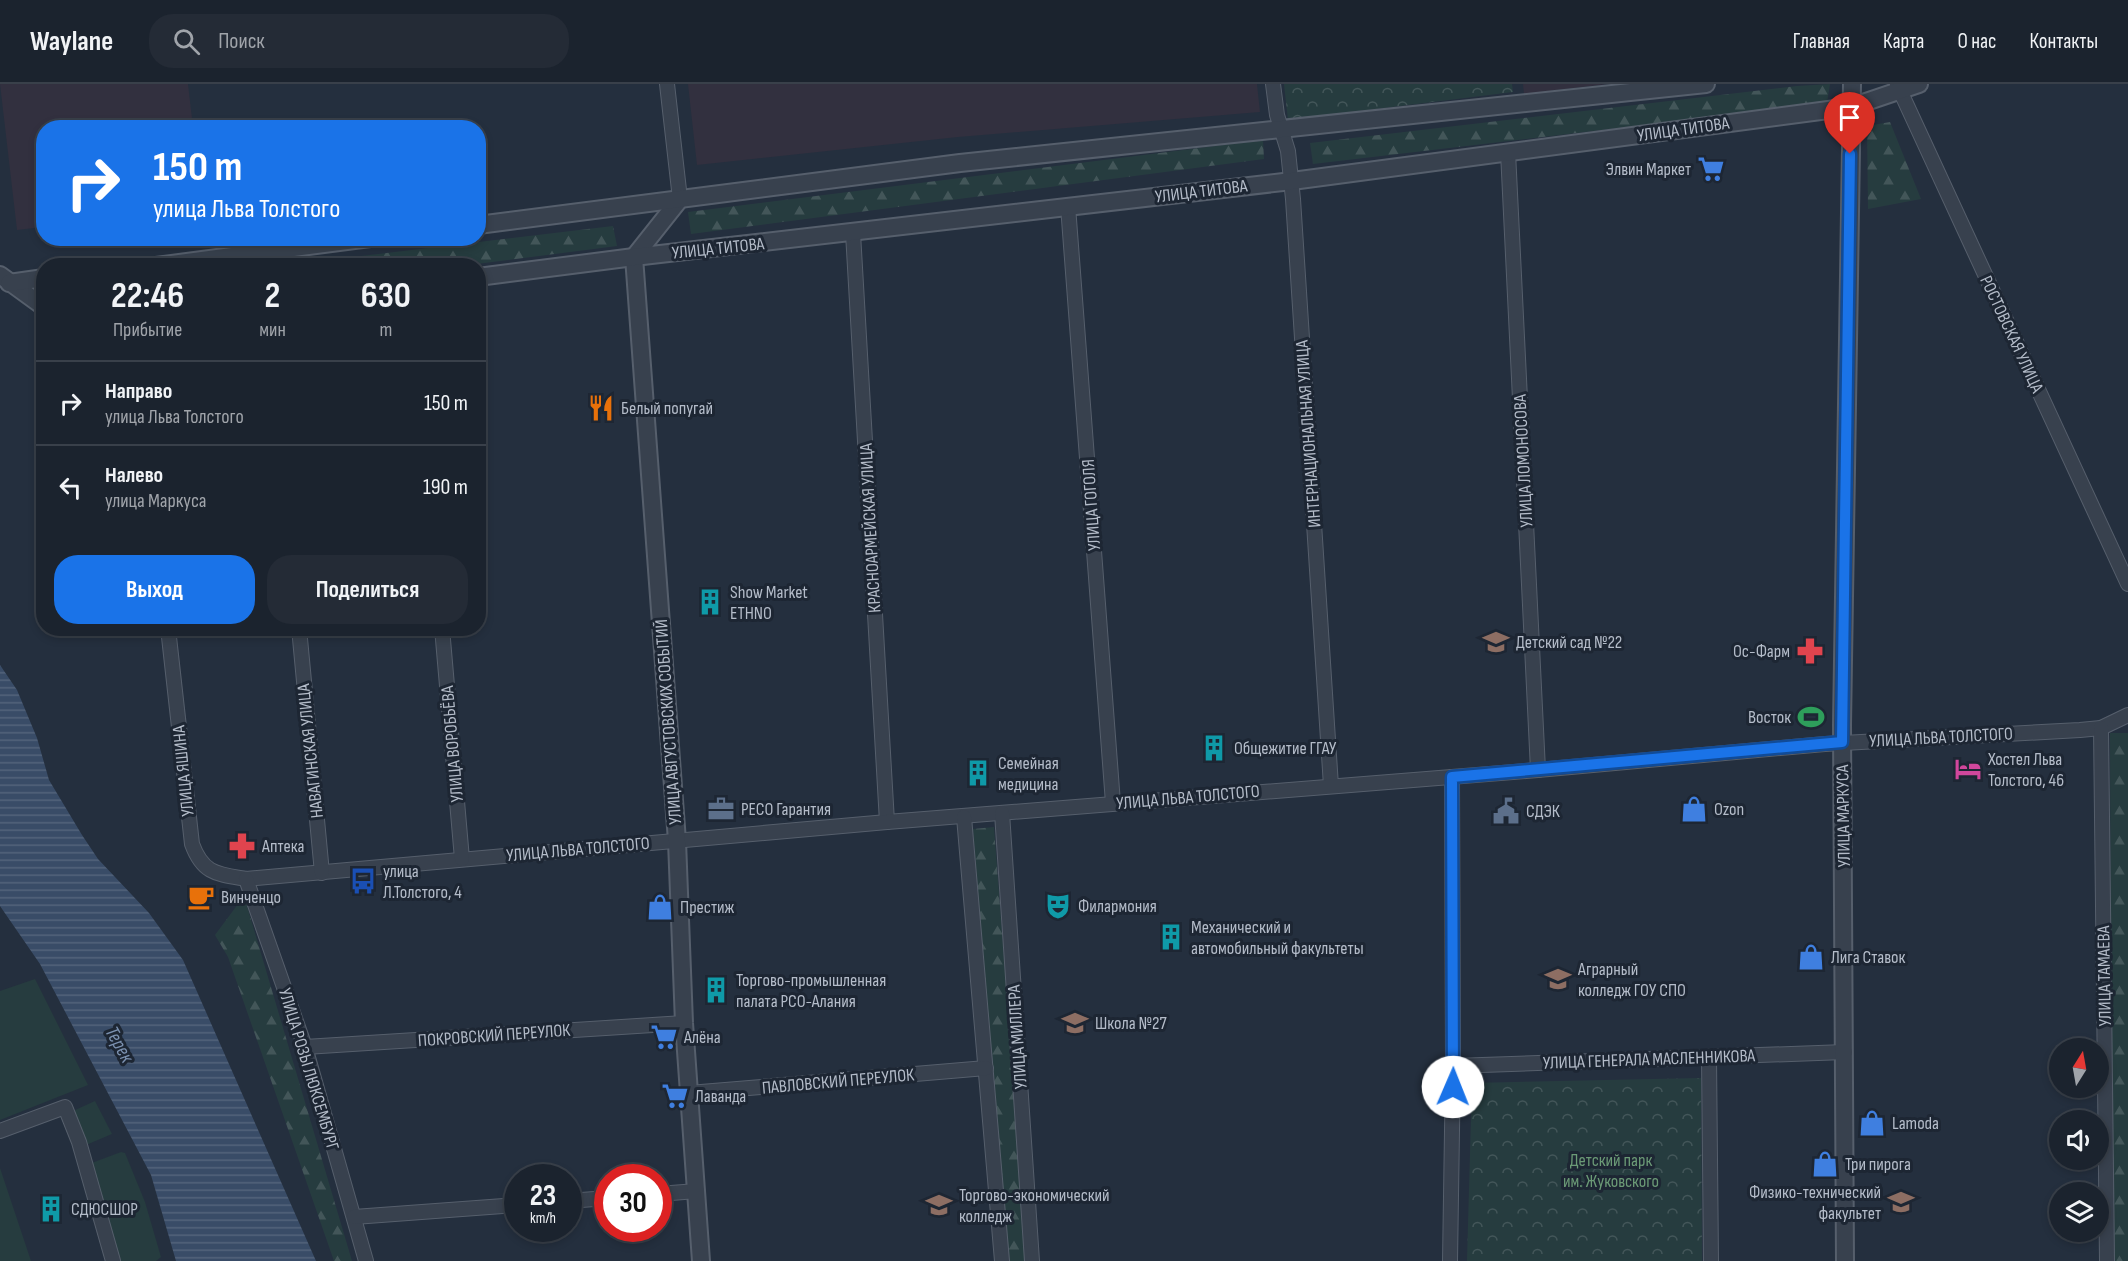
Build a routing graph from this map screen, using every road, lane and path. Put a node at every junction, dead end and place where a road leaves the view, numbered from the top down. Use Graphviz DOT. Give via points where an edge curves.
graph roads {
  1 [pos="667,84"];
  2 [pos="1273,84"];
  3 [pos="1706,84"];
  4 [pos="1852,84"];
  5 [pos="1919,84"];
  6 [pos="1898,88"];
  7 [pos="1851,107"];
  8 [pos="1281,130"];
  9 [pos="1508,152"];
  10 [pos="1292,181"];
  11 [pos="680,199"];
  12 [pos="1068,206"];
  13 [pos="486,224"];
  14 [pos="853,233"];
  15 [pos="309,246"];
  16 [pos="634,257"];
  17 [pos="217,258"];
  18 [pos="486,276"];
  19 [pos="36,278"];
  20 [pos="4,279"];
  21 [pos="36,301"];
  22 [pos="2128,584"];
  23 [pos="169,636"];
  24 [pos="300,636"];
  25 [pos="443,636"];
  26 [pos="2128,715"];
  27 [pos="2101,728"];
  28 [pos="1842,742"];
  29 [pos="1538,770"];
  30 [pos="1452,777"];
  31 [pos="1331,786"];
  32 [pos="1113,804"];
  33 [pos="1002,813"];
  34 [pos="964,817"];
  35 [pos="887,822"];
  36 [pos="677,840"];
  37 [pos="462,859"];
  38 [pos="322,873"];
  39 [pos="246,879"];
  40 [pos="684,1023"];
  41 [pos="305,1047"];
  42 [pos="1845,1052"];
  43 [pos="1708,1057"];
  44 [pos="1453,1066"];
  45 [pos="986,1068"];
  46 [pos="689,1093"];
  47 [pos="0,1131"];
  48 [pos="697,1191"];
  49 [pos="672,1193"];
  50 [pos="504,1206"];
  51 [pos="354,1217"];
  52 [pos="113,1261"];
  53 [pos="366,1261"];
  54 [pos="701,1261"];
  55 [pos="1002,1261"];
  56 [pos="1032,1261"];
  57 [pos="1450,1261"];
  58 [pos="1711,1261"];
  59 [pos="1845,1261"];
  60 [pos="2107,1261"];
  1 -- 11 [label="street"];
  2 -- 8 [label="street, ИНТЕРНАЦИОНАЛЬНАЯ УЛИЦА"];
  3 -- 8 [label="street"];
  4 -- 7 [label="street, УЛИЦА МАРКУСА"];
  5 -- 6 [label="street, УЛИЦА ТИТОВА"];
  6 -- 7 [label="street, УЛИЦА ТИТОВА"];
  6 -- 22 [label="street, РОСТОВСКАЯ УЛИЦА"];
  7 -- 9 [label="street, УЛИЦА ТИТОВА"];
  7 -- 28 [label="street, УЛИЦА МАРКУСА"];
  8 -- 10 [label="street, ИНТЕРНАЦИОНАЛЬНАЯ УЛИЦА"];
  8 -- 11 [label="street" via="960,163"];
  9 -- 10 [label="street, УЛИЦА ТИТОВА"];
  9 -- 29 [label="street, УЛИЦА ЛОМОНОСОВА"];
  10 -- 12 [label="street, УЛИЦА ТИТОВА"];
  10 -- 31 [label="street, ИНТЕРНАЦИОНАЛЬНАЯ УЛИЦА"];
  11 -- 13 [label="street"];
  11 -- 16 [label="street"];
  12 -- 14 [label="street, УЛИЦА ТИТОВА"];
  12 -- 32 [label="street, УЛИЦА ГОГОЛЯ"];
  14 -- 16 [label="street, УЛИЦА ТИТОВА"];
  14 -- 35 [label="street, КРАСНОАРМЕЙСКАЯ УЛИЦА"];
  15 -- 17 [label="street"];
  16 -- 18 [label="street, УЛИЦА ТИТОВА"];
  16 -- 36 [label="street, УЛИЦА АВГУСТОВСКИХ СОБЫТИЙ"];
  19 -- 20 [label="street"];
  20 -- 21 [label="street"];
  23 -- 39 [label="street, УЛИЦА ЯШИНА" via="192,844 202,865 211,872"];
  24 -- 38 [label="street, НАВАГИНСКАЯ УЛИЦА"];
  25 -- 37 [label="street, УЛИЦА ВОРОБЬЁВА"];
  26 -- 27 [label="street, УЛИЦА ЛЬВА ТОЛСТОГО"];
  27 -- 28 [label="street, УЛИЦА ЛЬВА ТОЛСТОГО"];
  27 -- 60 [label="street, УЛИЦА ТАМАЕВА"];
  28 -- 29 [label="street, УЛИЦА ЛЬВА ТОЛСТОГО"];
  28 -- 42 [label="street, УЛИЦА МАРКУСА"];
  29 -- 30 [label="street, УЛИЦА ЛЬВА ТОЛСТОГО"];
  30 -- 31 [label="street, УЛИЦА ЛЬВА ТОЛСТОГО"];
  30 -- 44 [label="street"];
  31 -- 32 [label="street, УЛИЦА ЛЬВА ТОЛСТОГО"];
  32 -- 33 [label="street, УЛИЦА ЛЬВА ТОЛСТОГО"];
  33 -- 34 [label="street, УЛИЦА ЛЬВА ТОЛСТОГО"];
  33 -- 56 [label="street, УЛИЦА МИЛЛЕРА"];
  34 -- 35 [label="street, УЛИЦА ЛЬВА ТОЛСТОГО"];
  34 -- 45 [label="street, УЛИЦА МИЛЛЕРА"];
  35 -- 36 [label="street, УЛИЦА ЛЬВА ТОЛСТОГО"];
  36 -- 37 [label="street, УЛИЦА ЛЬВА ТОЛСТОГО"];
  36 -- 40 [label="street, УЛИЦА АВГУСТОВСКИХ СОБЫТИЙ"];
  37 -- 38 [label="street, УЛИЦА ЛЬВА ТОЛСТОГО"];
  38 -- 39 [label="street, УЛИЦА ЛЬВА ТОЛСТОГО"];
  39 -- 41 [label="street, УЛИЦА РОЗЫ ЛЮКСЕМБУРГ"];
  40 -- 41 [label="street, ПОКРОВСКИЙ ПЕРЕУЛОК"];
  40 -- 46 [label="street, УЛИЦА АВГУСТОВСКИХ СОБЫТИЙ"];
  41 -- 51 [label="street, УЛИЦА РОЗЫ ЛЮКСЕМБУРГ"];
  42 -- 43 [label="street, УЛИЦА ГЕНЕРАЛА МАСЛЕННИКОВА"];
  42 -- 59 [label="street, УЛИЦА МАРКУСА"];
  43 -- 44 [label="street, УЛИЦА ГЕНЕРАЛА МАСЛЕННИКОВА"];
  43 -- 58 [label="street"];
  44 -- 57 [label="street"];
  45 -- 46 [label="street, ПАВЛОВСКИЙ ПЕРЕУЛОК"];
  45 -- 55 [label="street, УЛИЦА МИЛЛЕРА"];
  46 -- 48 [label="street, УЛИЦА АВГУСТОВСКИХ СОБЫТИЙ"];
  47 -- 52 [label="street" via="65,1107"];
  48 -- 49 [label="street"];
  48 -- 54 [label="street, УЛИЦА АВГУСТОВСКИХ СОБЫТИЙ"];
  50 -- 51 [label="street"];
  51 -- 53 [label="street, УЛИЦА РОЗЫ ЛЮКСЕМБУРГ"];
}
